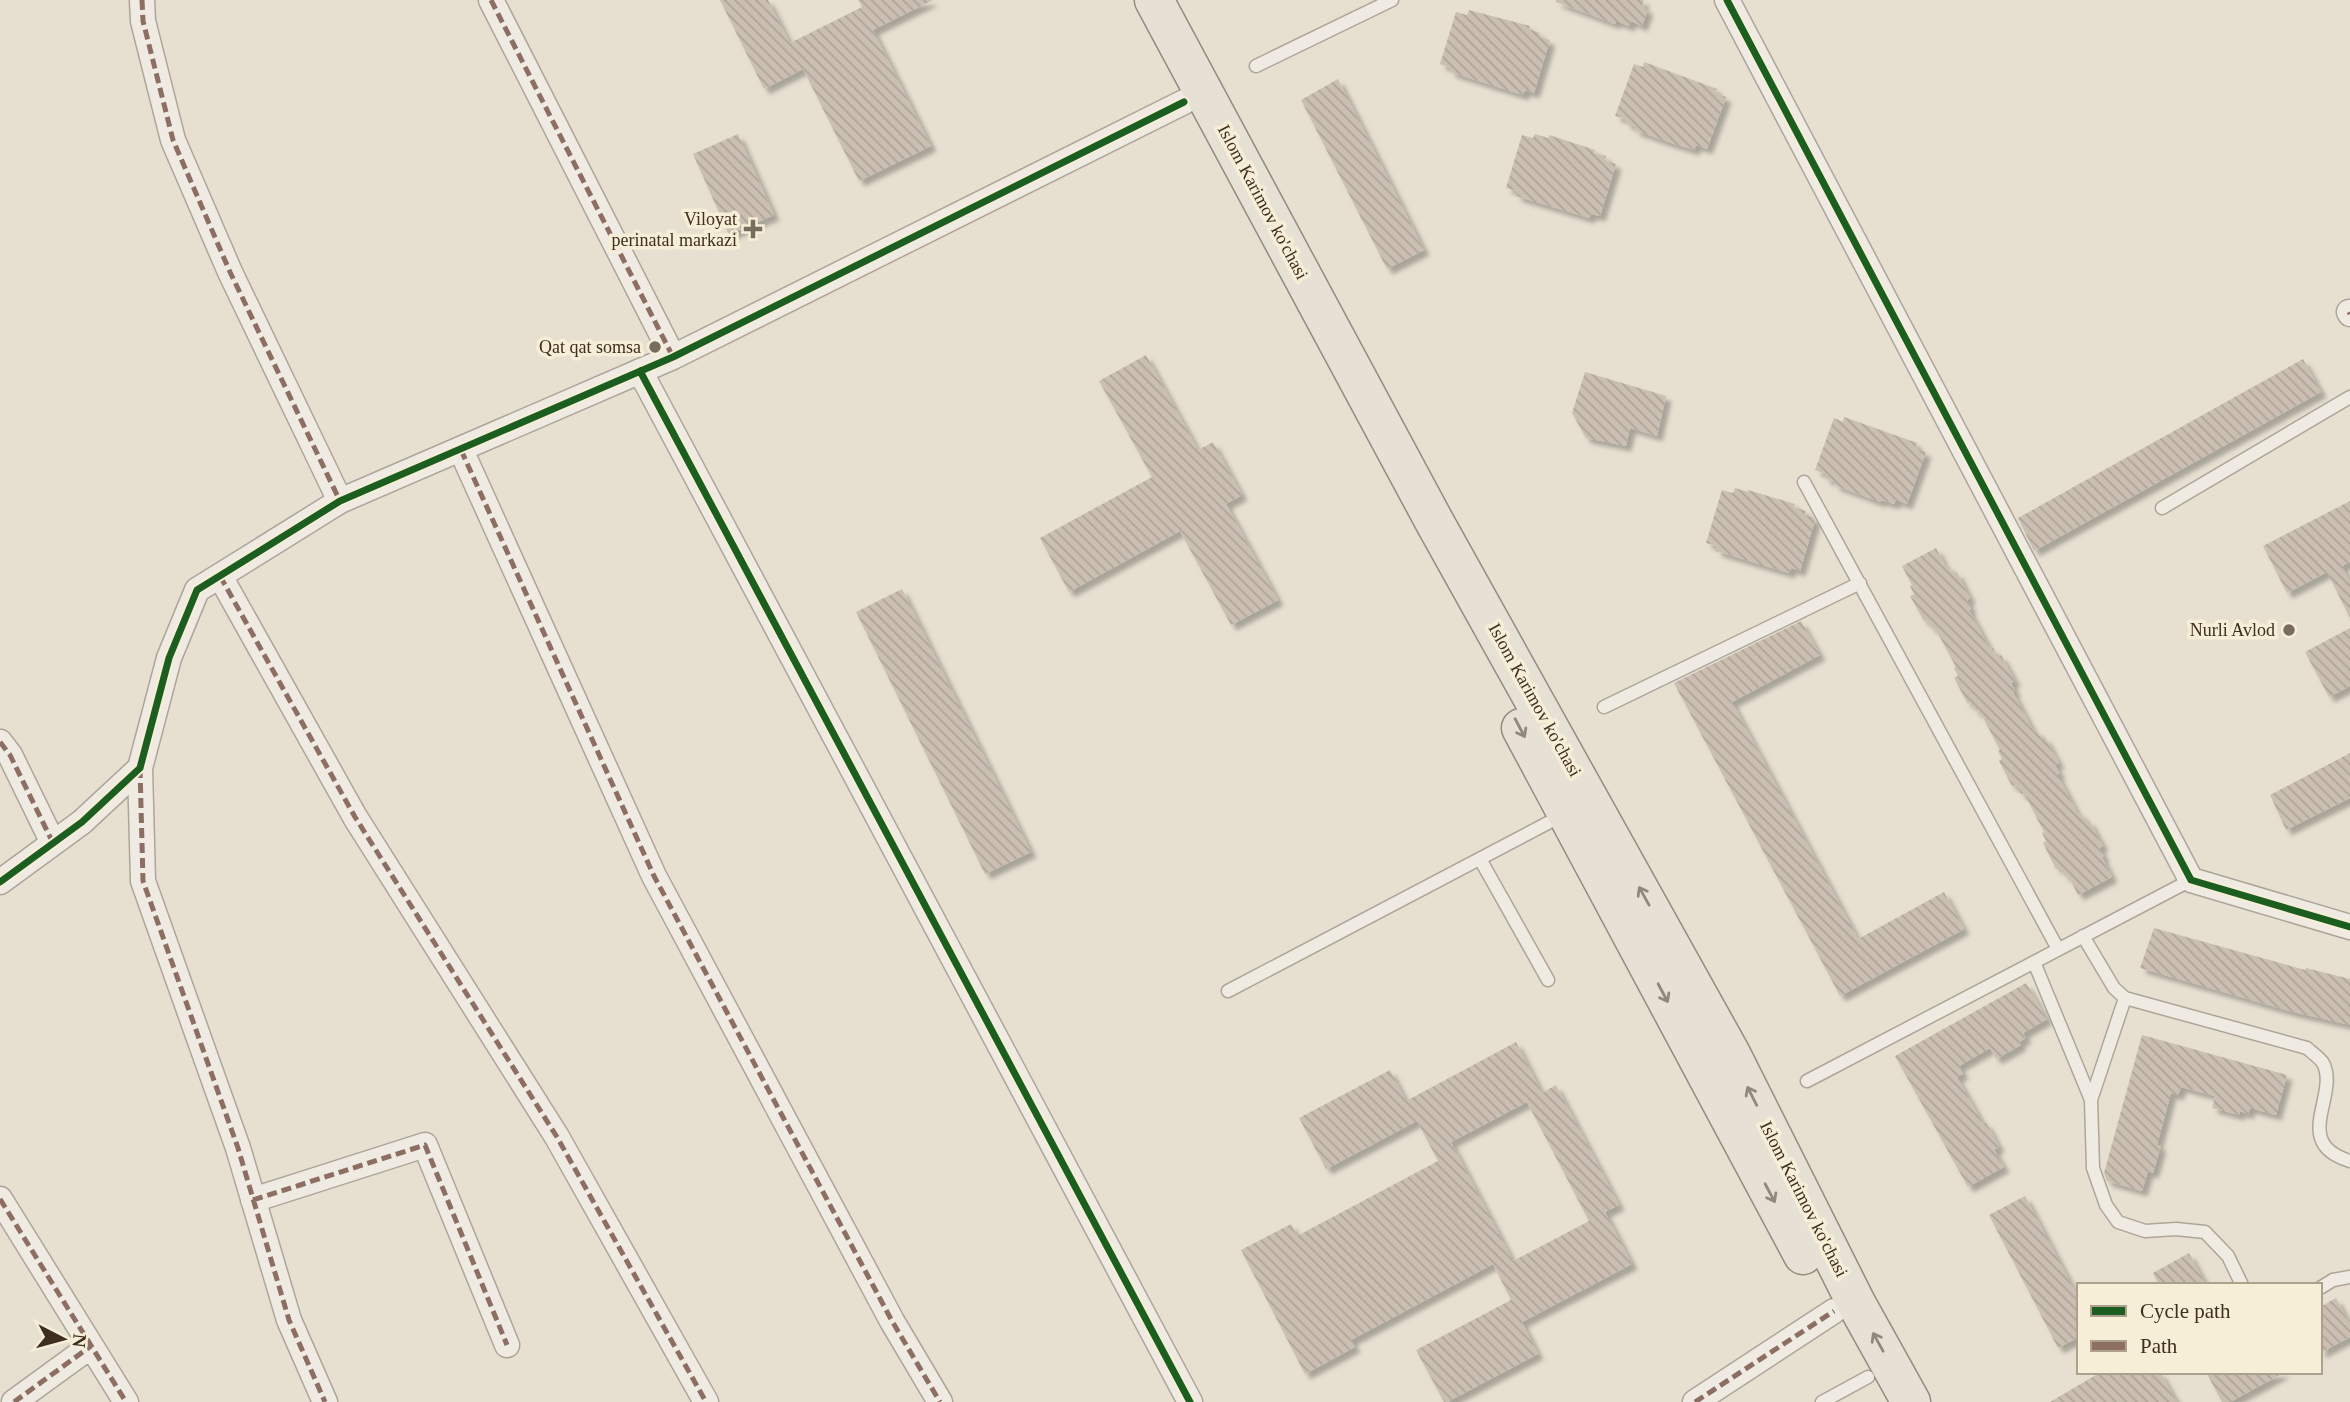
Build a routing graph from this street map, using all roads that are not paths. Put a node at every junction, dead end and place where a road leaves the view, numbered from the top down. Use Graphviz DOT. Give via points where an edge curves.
graph roads {
  1 [pos="142,0"];
  2 [pos="491,0"];
  3 [pos="1126,0"];
  4 [pos="1154,0"];
  5 [pos="1392,0"];
  6 [pos="1727,0"];
  7 [pos="1256,66"];
  8 [pos="1184,102"];
  9 [pos="673,356"];
  10 [pos="640,371"];
  11 [pos="2350,397"];
  12 [pos="461,450"];
  13 [pos="1804,482"];
  14 [pos="340,501"];
  15 [pos="2162,508"];
  16 [pos="220,576"];
  17 [pos="1860,583"];
  18 [pos="1604,707"];
  19 [pos="0,742"];
  20 [pos="140,768"];
  21 [pos="1566,813"];
  22 [pos="53,843"];
  23 [pos="1480,859"];
  24 [pos="2191,880"];
  25 [pos="0,882"];
  26 [pos="2350,927"];
  27 [pos="2083,936"];
  28 [pos="2058,949"];
  29 [pos="2034,962"];
  30 [pos="1549,980"];
  31 [pos="1228,991"];
  32 [pos="2125,998"];
  33 [pos="1807,1081"];
  34 [pos="2091,1100"];
  35 [pos="2350,1161"];
  36 [pos="0,1199"];
  37 [pos="253,1200"];
  38 [pos="2350,1278"];
  39 [pos="2241,1283"];
  40 [pos="2322,1287"];
  41 [pos="1834,1311"];
  42 [pos="507,1345"];
  43 [pos="92,1346"];
  44 [pos="1875,1390"];
  45 [pos="14,1402"];
  46 [pos="127,1402"];
  47 [pos="325,1402"];
  48 [pos="706,1402"];
  49 [pos="940,1402"];
  50 [pos="1190,1402"];
  51 [pos="1695,1402"];
  52 [pos="1822,1402"];
  53 [pos="1911,1402"];
  1 -- 14 [label="street" via="143,21 173,140"];
  2 -- 9 [label="street"];
  3 -- 8 [label="main road, Islom Karimov ko'chasi"];
  53 -- 4 [label="main road, Islom Karimov ko'chasi, one-way" via="1731,1054 1434,521"];
  5 -- 7 [label="lane"];
  6 -- 24 [label="street"];
  8 -- 9 [label="street"];
  8 -- 21 [label="main road, Islom Karimov ko'chasi, one-way"];
  9 -- 10 [label="street"];
  10 -- 12 [label="street"];
  10 -- 50 [label="street"];
  11 -- 15 [label="lane"];
  12 -- 14 [label="street"];
  12 -- 49 [label="street" via="654,876"];
  13 -- 17 [label="lane"];
  14 -- 16 [label="street"];
  16 -- 20 [label="street" via="197,590 169,658"];
  16 -- 48 [label="street" via="355,817 557,1137"];
  17 -- 18 [label="lane"];
  17 -- 28 [label="lane"];
  19 -- 22 [label="street"];
  20 -- 22 [label="street"];
  20 -- 37 [label="street" via="142,881"];
  21 -- 23 [label="lane"];
  21 -- 41 [label="main road, Islom Karimov ko'chasi, one-way"];
  22 -- 25 [label="street"];
  23 -- 30 [label="lane"];
  23 -- 31 [label="lane"];
  24 -- 26 [label="street"];
  24 -- 27 [label="lane"];
  27 -- 28 [label="lane"];
  27 -- 32 [label="lane"];
  28 -- 29 [label="lane"];
  29 -- 33 [label="lane"];
  29 -- 34 [label="lane"];
  32 -- 34 [label="lane"];
  32 -- 35 [label="lane" via="2307,1048 2323,1063 2327,1085 2319,1126 2322,1142"];
  34 -- 39 [label="lane" via="2093,1168 2106,1205 2118,1222 2145,1231 2205,1232 2228,1256"];
  36 -- 43 [label="street"];
  37 -- 42 [label="street" via="425,1145"];
  37 -- 47 [label="street" via="289,1320"];
  38 -- 40 [label="lane"];
  41 -- 44 [label="main road, Islom Karimov ko'chasi"];
  41 -- 51 [label="street"];
  43 -- 45 [label="street"];
  43 -- 46 [label="street"];
  44 -- 52 [label="lane"];
}
